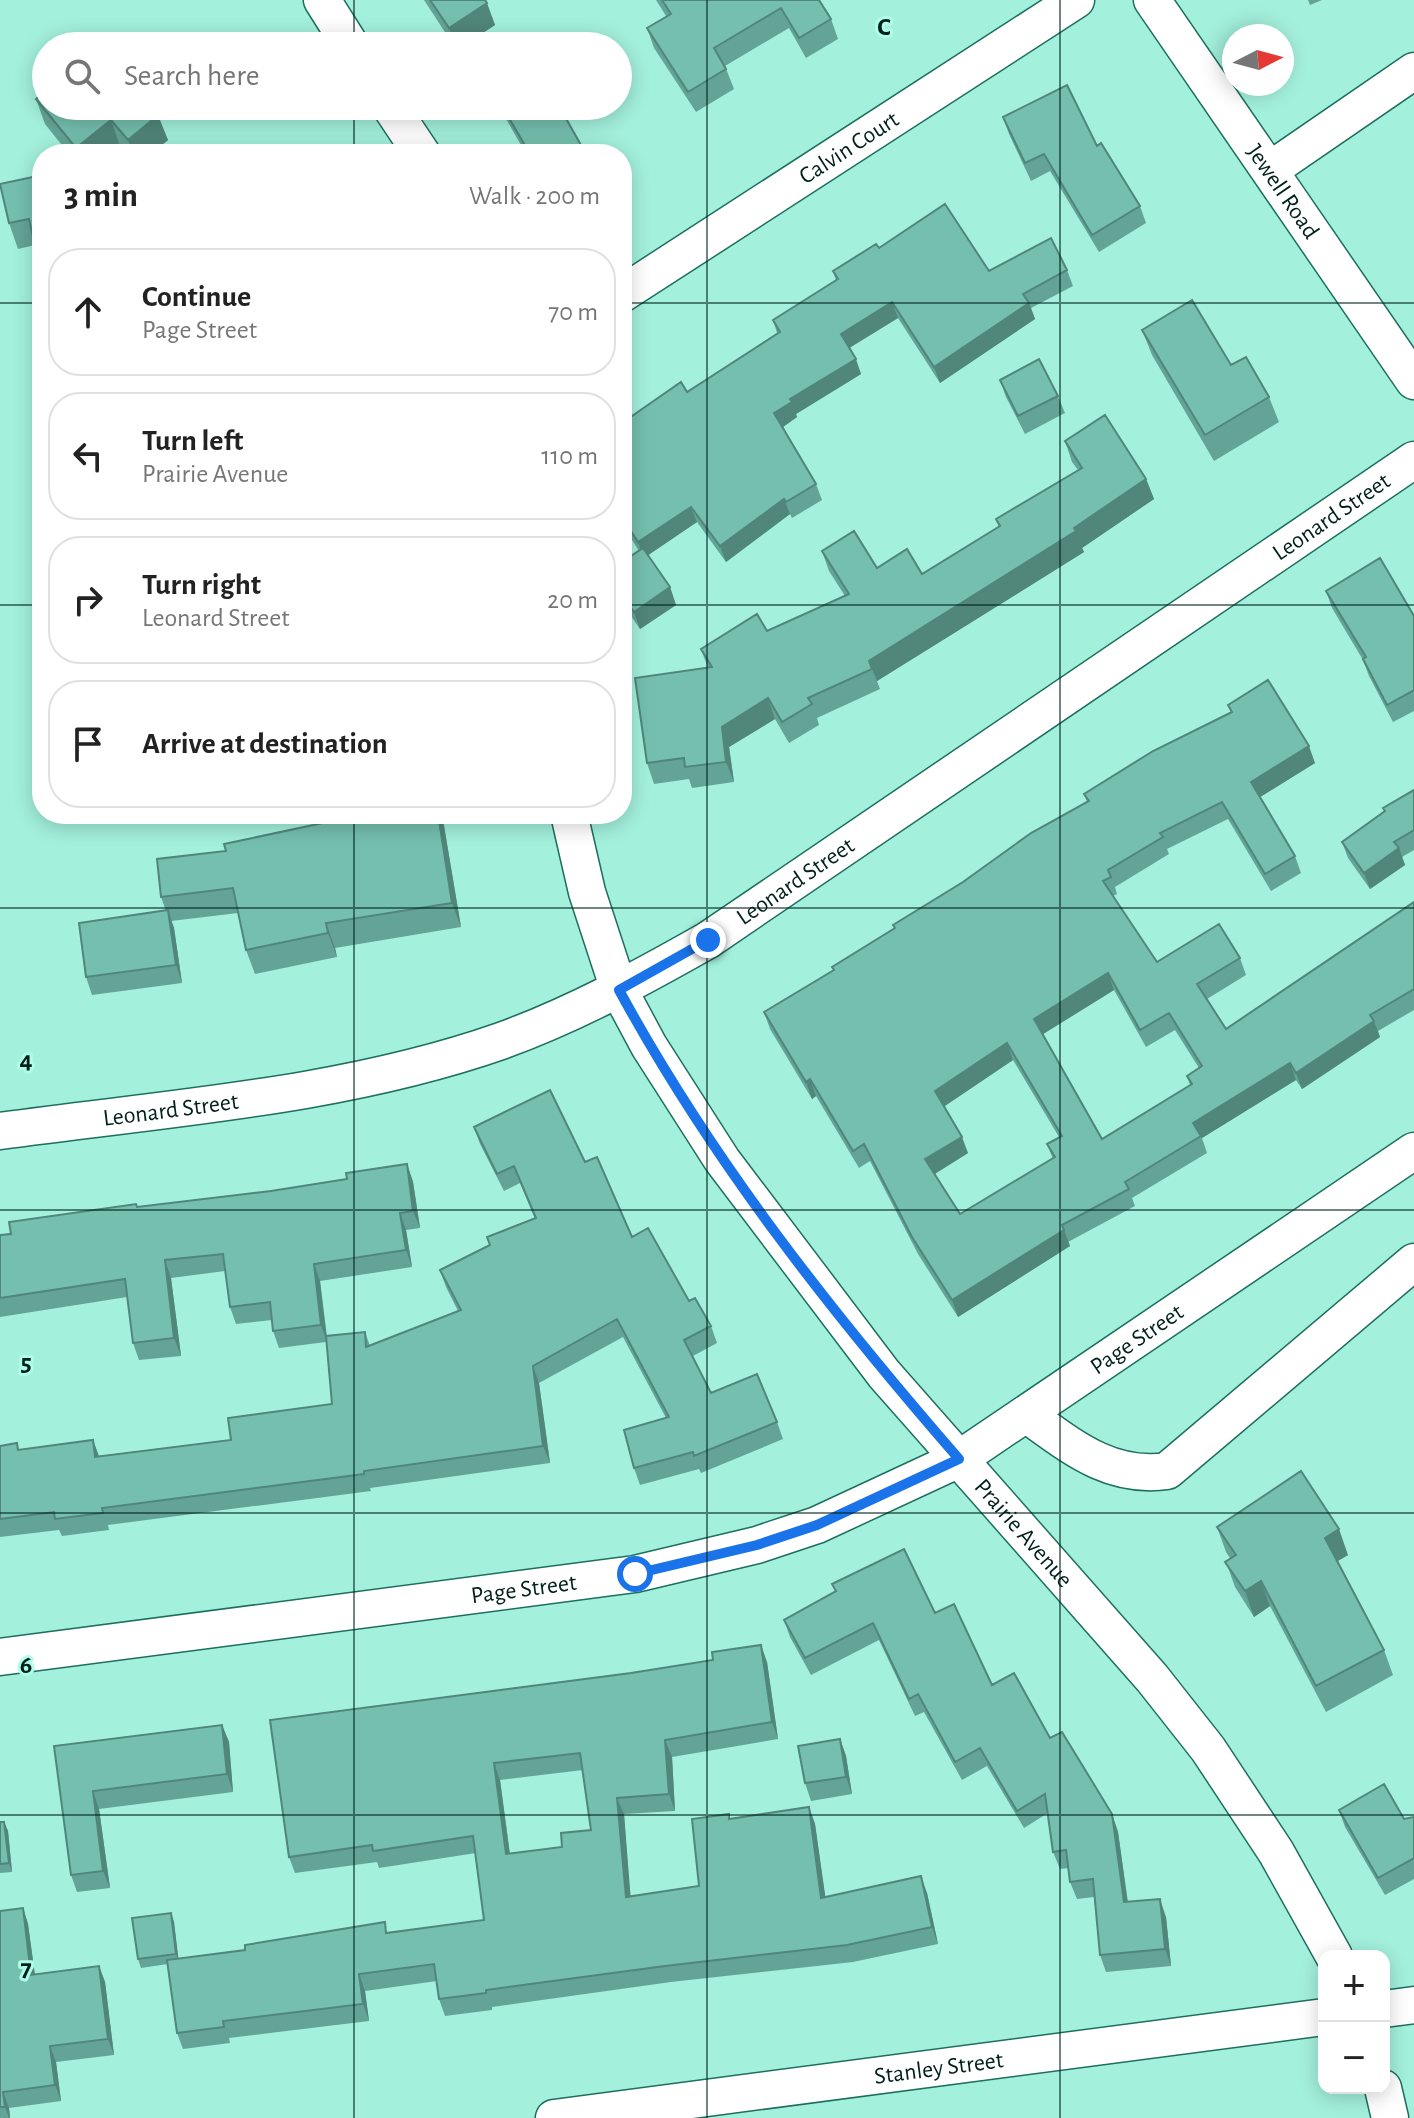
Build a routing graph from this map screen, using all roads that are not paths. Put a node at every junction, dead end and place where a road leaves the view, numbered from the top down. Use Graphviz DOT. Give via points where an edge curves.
graph roads {
  1 [pos="322,0"];
  2 [pos="1076,0"];
  3 [pos="1152,0"];
  4 [pos="342,32"];
  5 [pos="1414,71"];
  6 [pos="399,120"];
  7 [pos="415,144"];
  8 [pos="1270,170"];
  9 [pos="632,288"];
  10 [pos="1414,381"];
  11 [pos="1414,460"];
  12 [pos="571,824"];
  13 [pos="619,990"];
  14 [pos="0,1131"];
  15 [pos="1414,1151"];
  16 [pos="1414,1262"];
  17 [pos="1026,1414"];
  18 [pos="959,1459"];
  19 [pos="0,1657"];
  20 [pos="1331,1950"];
  21 [pos="1414,2005"];
  22 [pos="1390,2008"];
  23 [pos="1318,2018"];
  24 [pos="1384,2094"];
  25 [pos="554,2118"];
  26 [pos="1390,2118"];
  1 -- 4 [label="street"];
  2 -- 9 [label="street, Calvin Court"];
  3 -- 8 [label="street, Jewell Road"];
  5 -- 8 [label="street"];
  6 -- 7 [label="street"];
  8 -- 10 [label="street, Jewell Road"];
  11 -- 13 [label="street, Leonard Street" via="708,940"];
  12 -- 13 [label="street, Prairie Avenue"];
  13 -- 14 [label="street, Leonard Street" via="502,1040 398,1069 327,1085"];
  13 -- 18 [label="street, Prairie Avenue" via="649,1046 774,1232 884,1374"];
  15 -- 17 [label="street, Page Street"];
  16 -- 17 [label="street" via="1167,1471 1132,1471 1090,1459"];
  17 -- 18 [label="street, Page Street"];
  18 -- 19 [label="street, Page Street" via="817,1525 680,1565"];
  18 -- 20 [label="street, Prairie Avenue" via="1208,1749 1276,1852"];
  21 -- 22 [label="street"];
  23 -- 25 [label="street, Stanley Street"];
  24 -- 26 [label="street"];
}
